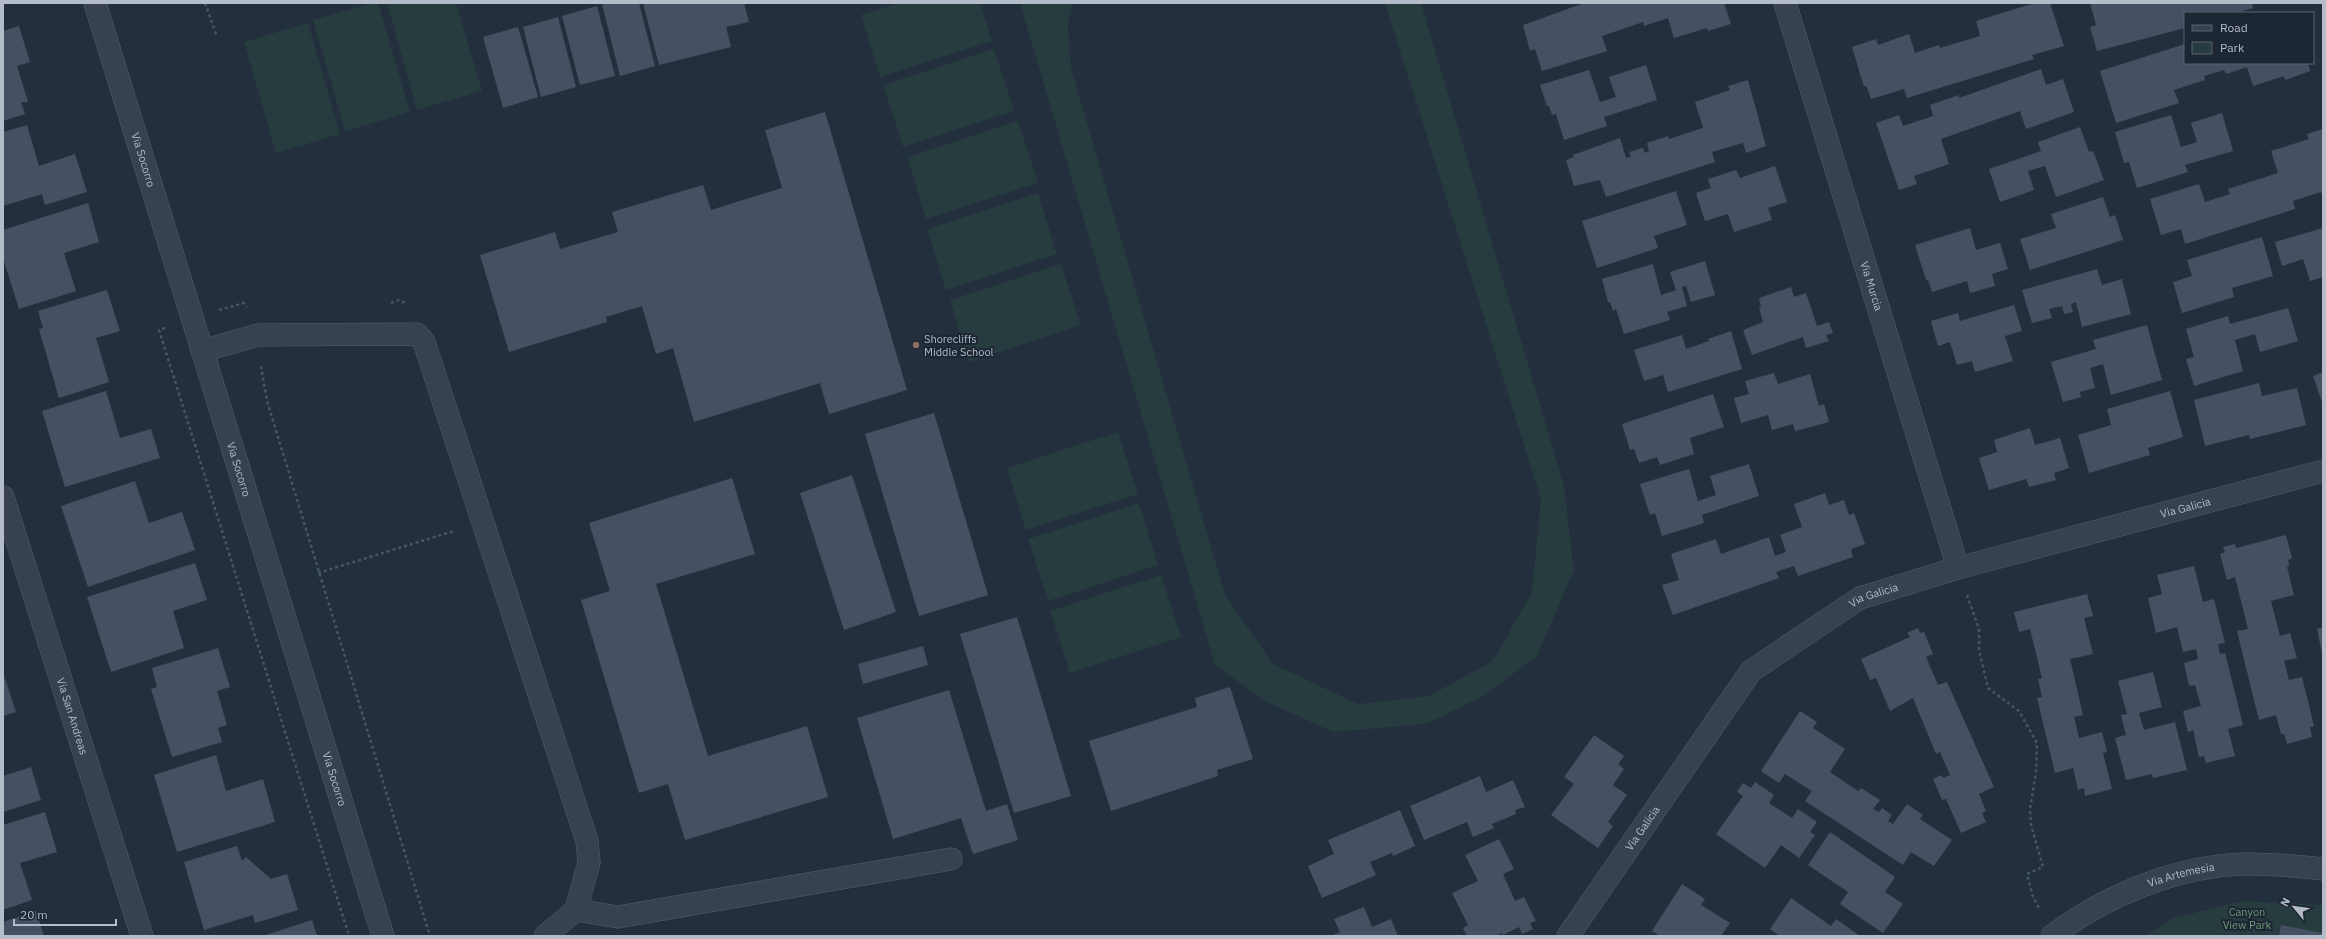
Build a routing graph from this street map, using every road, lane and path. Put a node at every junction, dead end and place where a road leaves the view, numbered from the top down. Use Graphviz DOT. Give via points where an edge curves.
graph roads {
  1 [pos="95,3"];
  2 [pos="206,3"];
  3 [pos="1785,3"];
  4 [pos="216,34"];
  5 [pos="384,304"];
  6 [pos="413,307"];
  7 [pos="265,335"];
  8 [pos="202,351"];
  9 [pos="2323,471"];
  10 [pos="3,498"];
  11 [pos="482,522"];
  12 [pos="1958,568"];
  13 [pos="318,573"];
  14 [pos="320,847"];
  15 [pos="950,859"];
  16 [pos="2323,869"];
  17 [pos="576,910"];
  18 [pos="2053,935"];
  19 [pos="142,936"];
  20 [pos="349,936"];
  21 [pos="383,936"];
  22 [pos="430,936"];
  23 [pos="545,936"];
  24 [pos="1568,936"];
  1 -- 8 [label="street, Via Socorro"];
  2 -- 4 [label="path"];
  3 -- 12 [label="street, Via Murcia"];
  5 -- 6 [label="path" via="399,300"];
  7 -- 8 [label="street"];
  7 -- 11 [label="street" via="417,334 424,342"];
  7 -- 13 [label="path" via="272,360 260,366 267,401"];
  8 -- 21 [label="street, Via Socorro"];
  9 -- 12 [label="street, Via Galicia"];
  10 -- 19 [label="street, Via San Andreas"];
  11 -- 13 [label="path"];
  11 -- 17 [label="street" via="587,841 589,862"];
  12 -- 18 [label="path" via="1979,630 1979,650 1988,688 2019,711 2036,743 2036,772 2030,809 2031,825 2043,867 2027,874 2033,897"];
  12 -- 24 [label="street, Via Galicia" via="1860,598 1751,671"];
  13 -- 22 [label="path"];
  14 -- 20 [label="path"];
  15 -- 17 [label="street" via="618,917"];
  16 -- 18 [label="street, Via Artemesia" via="2278,864 2246,864 2214,866 2158,879 2113,898"];
  17 -- 23 [label="street"];
}
